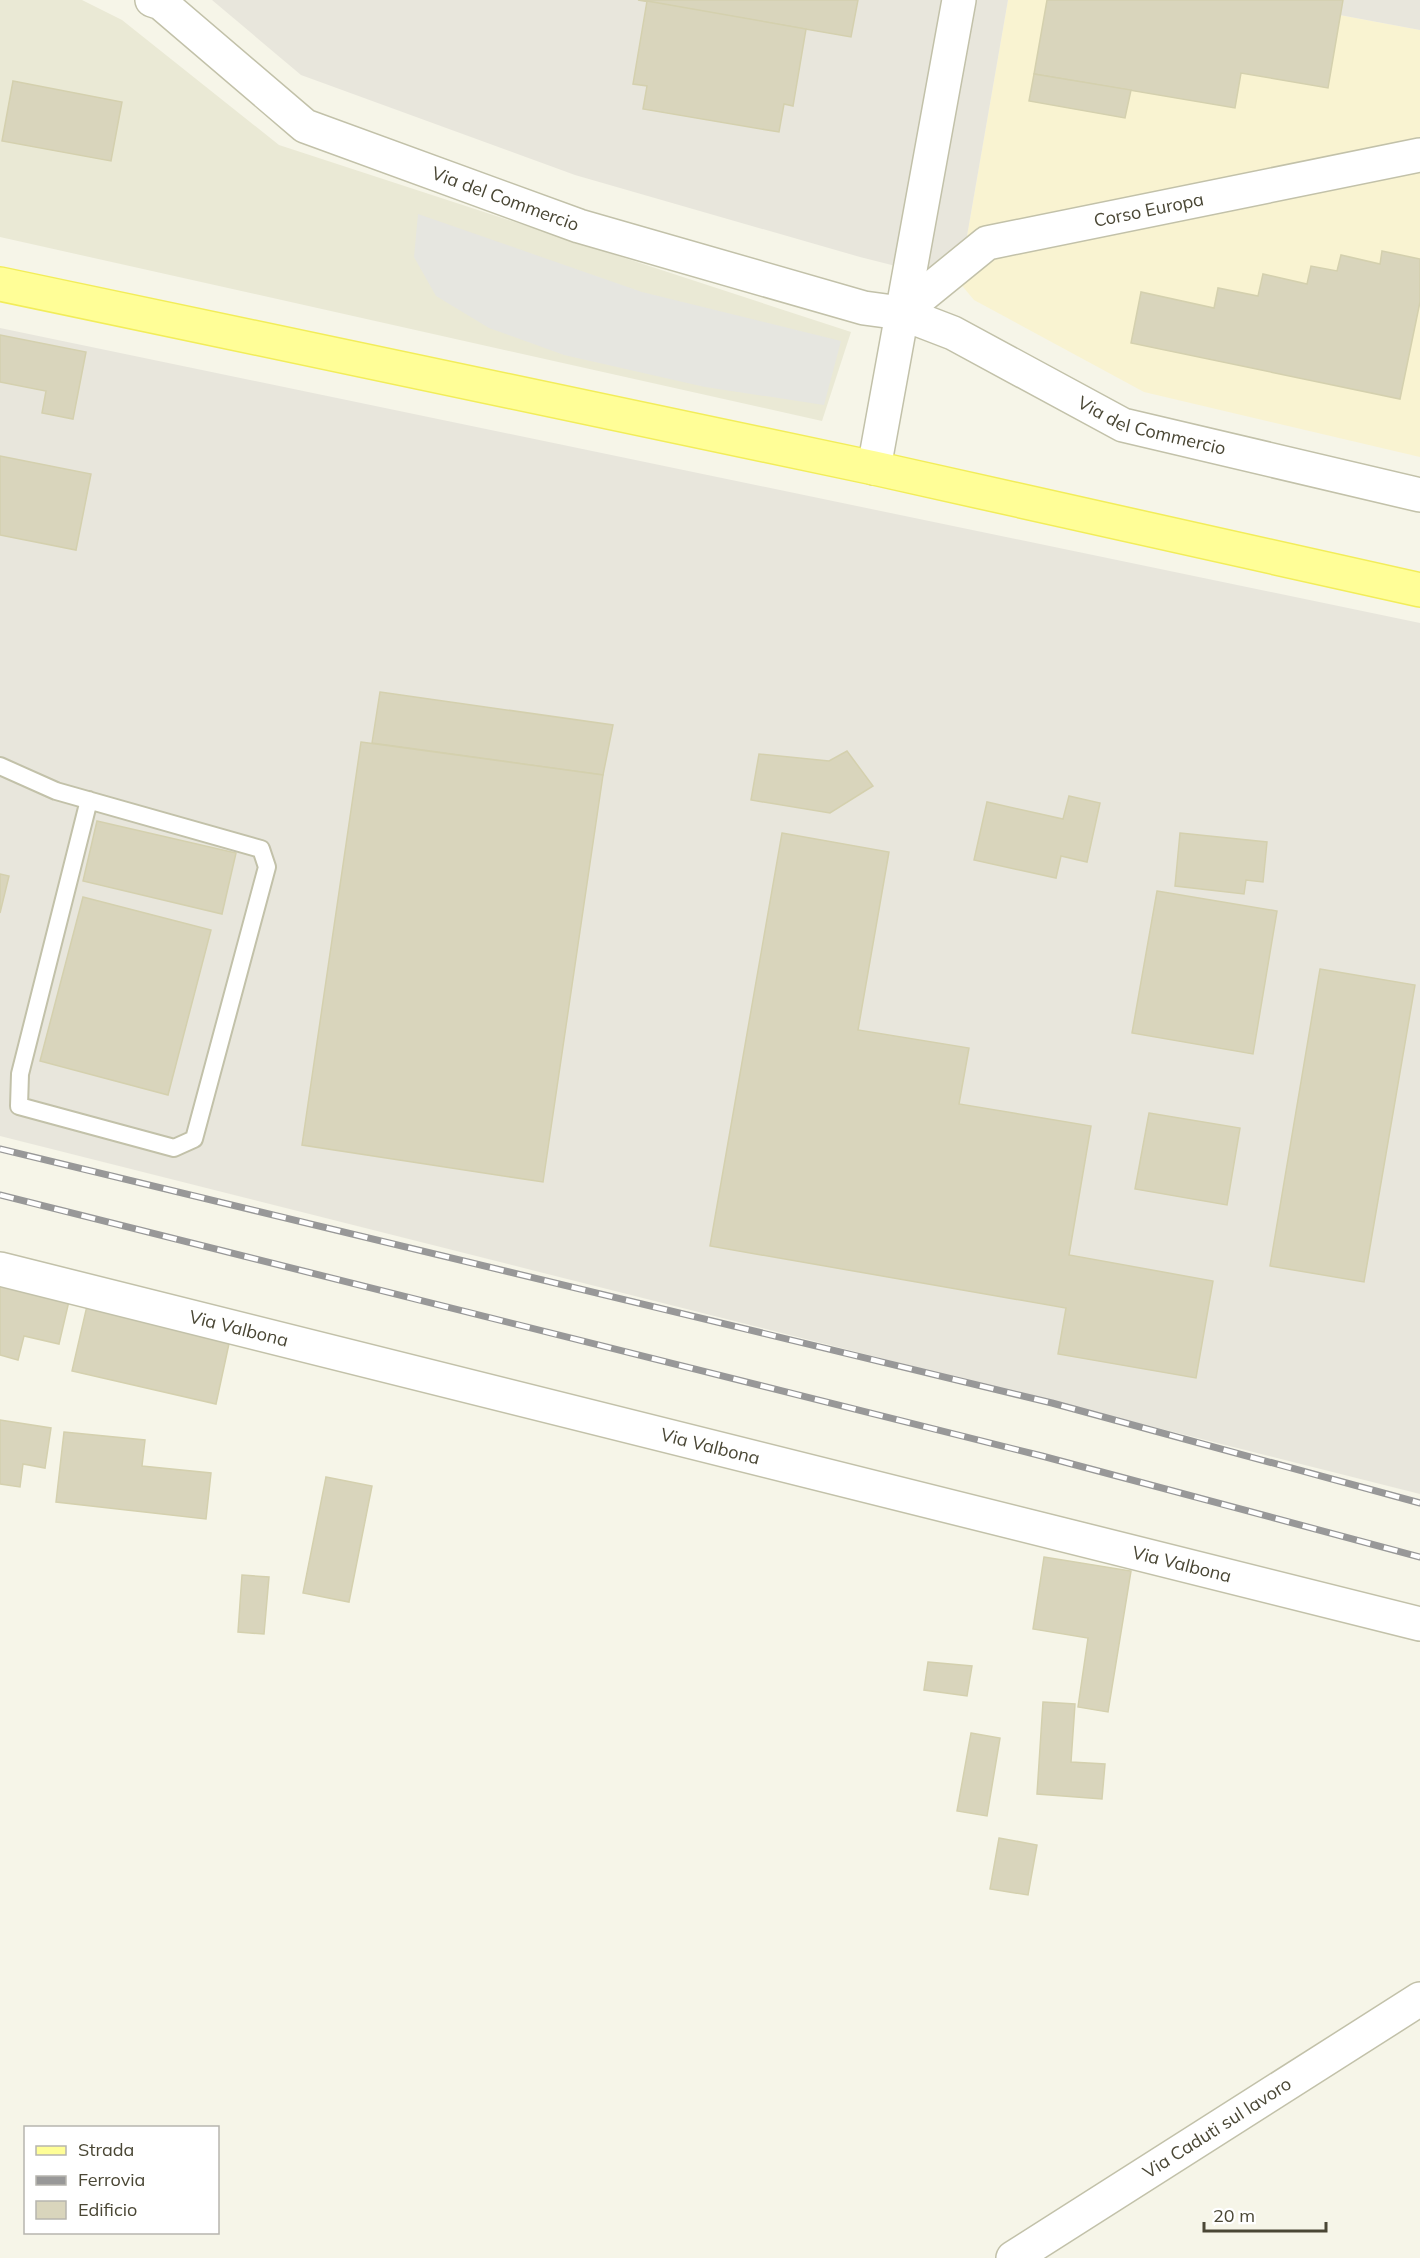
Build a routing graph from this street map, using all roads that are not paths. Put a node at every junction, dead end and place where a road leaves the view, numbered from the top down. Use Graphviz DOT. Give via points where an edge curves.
graph roads {
  1 [pos="152,0"];
  2 [pos="959,0"];
  3 [pos="1420,154"];
  4 [pos="0,284"];
  5 [pos="900,313"];
  6 [pos="874,468"];
  7 [pos="1420,495"];
  8 [pos="1420,590"];
  9 [pos="0,765"];
  10 [pos="89,801"];
  11 [pos="0,1269"];
  12 [pos="1420,1624"];
  13 [pos="1420,1999"];
  14 [pos="1013,2258"];
  1 -- 5 [label="street, Via del Commercio" via="161,3 304,126 579,226 864,308"];
  2 -- 5 [label="street"];
  3 -- 5 [label="street, Corso Europa" via="987,243"];
  4 -- 6 [label="main road"];
  5 -- 6 [label="street"];
  5 -- 7 [label="street, Via del Commercio" via="953,333 1123,425"];
  6 -- 8 [label="main road"];
  9 -- 10 [label="lane" via="56,791"];
  10 -- 10 [label="lane" via="261,849 267,867 194,1138 174,1148 19,1106 20,1074"];
  11 -- 12 [label="street, Via Valbona"];
  13 -- 14 [label="street, Via Caduti sul lavoro"];
}
